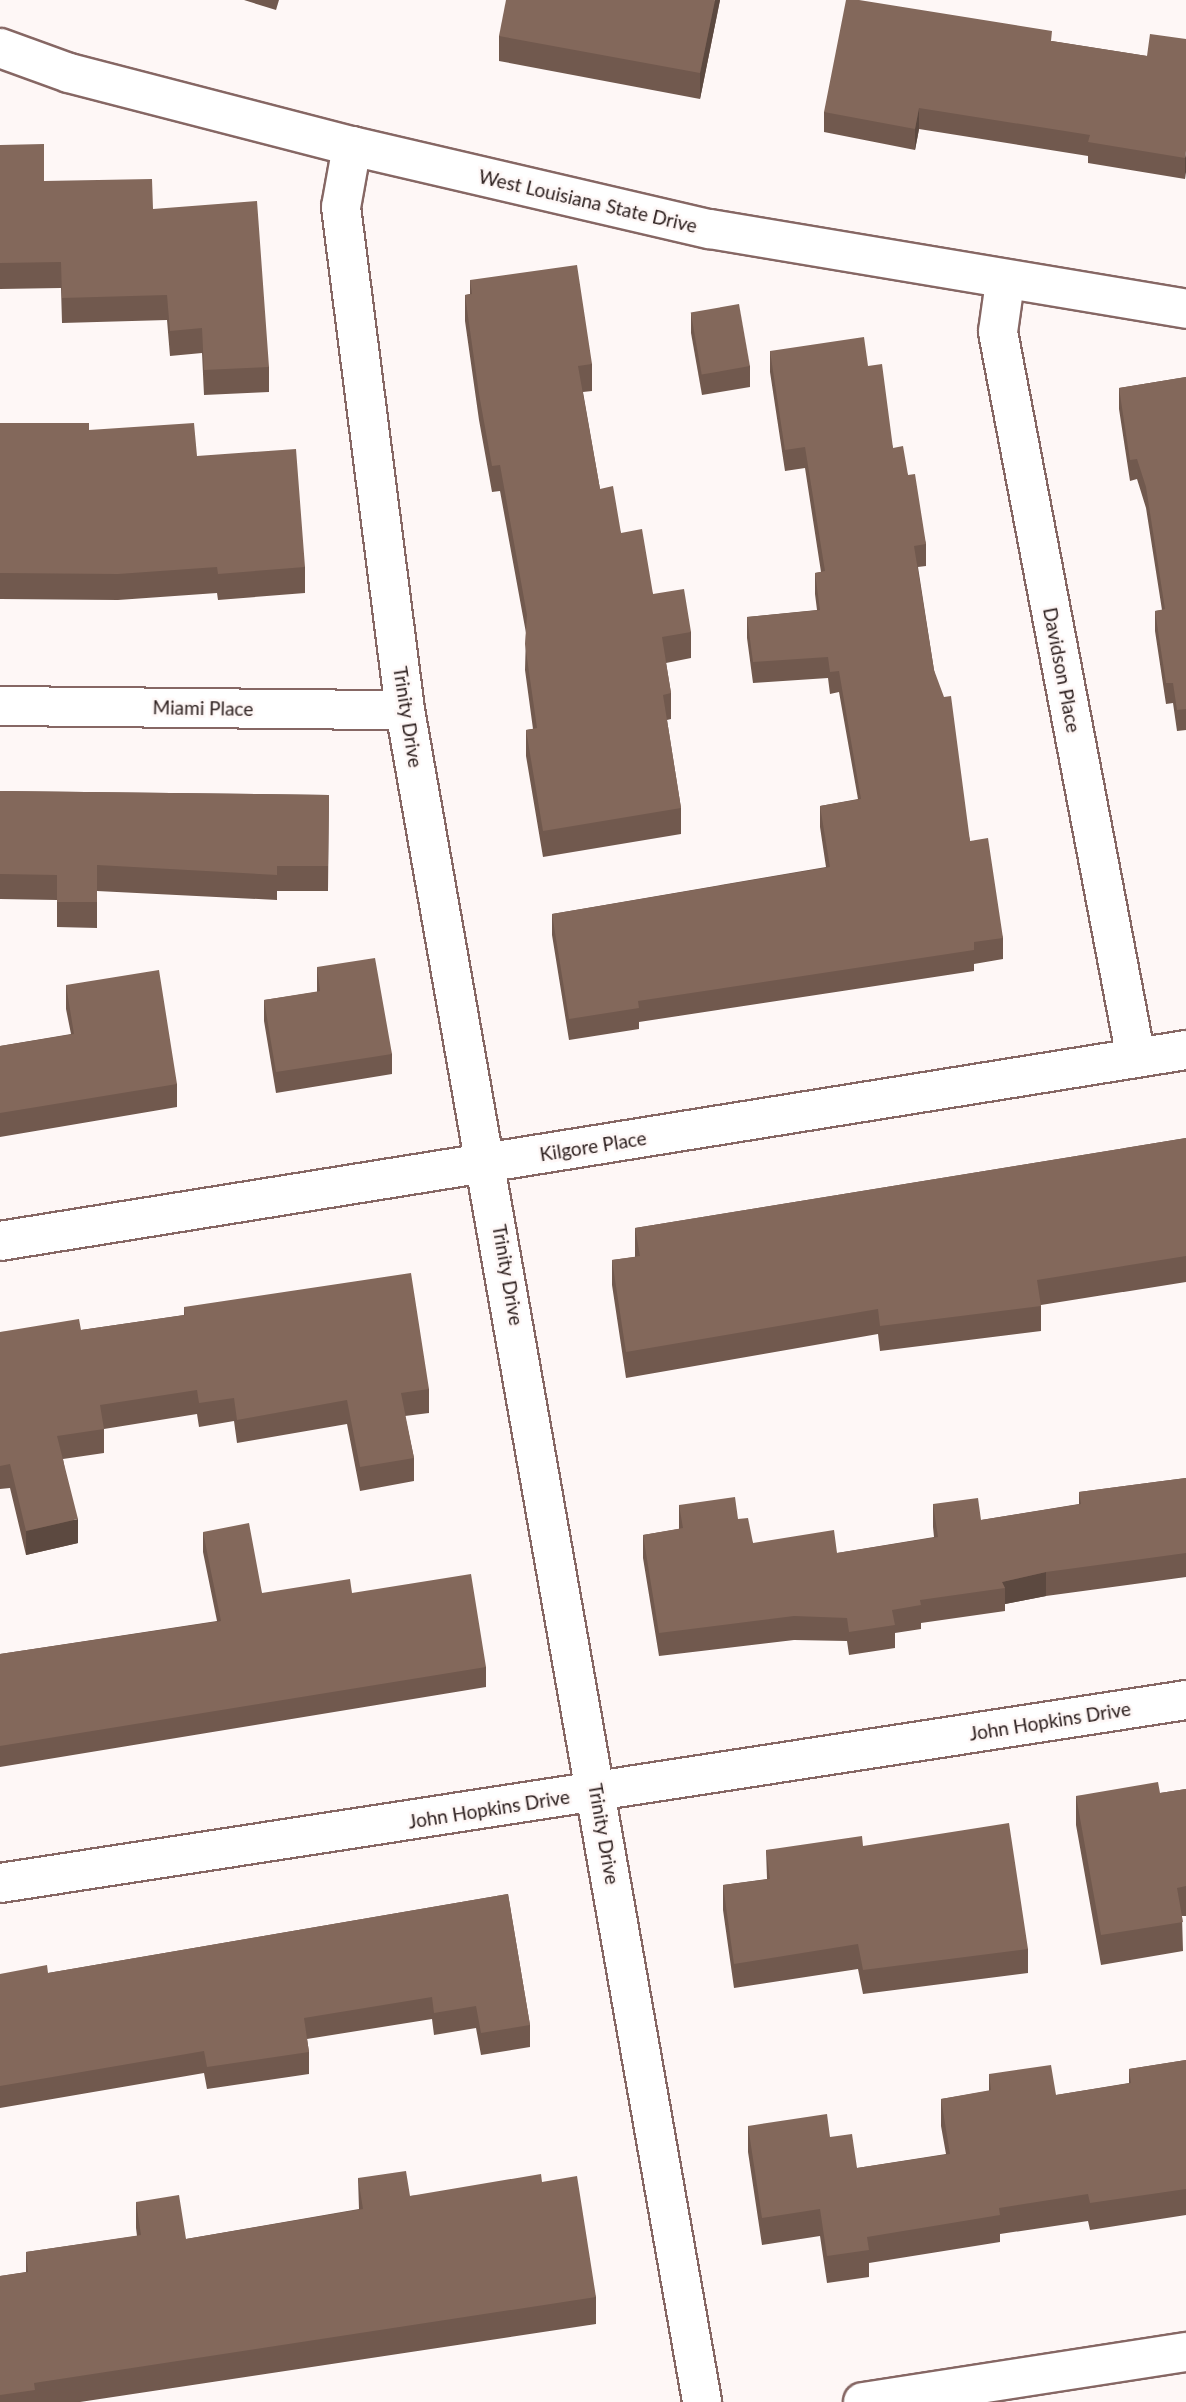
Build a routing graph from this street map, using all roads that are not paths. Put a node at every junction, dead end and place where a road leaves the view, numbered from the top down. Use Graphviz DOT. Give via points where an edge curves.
graph roads {
  1 [pos="0,48"];
  2 [pos="352,146"];
  3 [pos="1005,282"];
  4 [pos="1186,309"];
  5 [pos="0,706"];
  6 [pos="405,710"];
  7 [pos="1186,1050"];
  8 [pos="1136,1058"];
  9 [pos="489,1163"];
  10 [pos="0,1241"];
  11 [pos="1186,1700"];
  12 [pos="597,1792"];
  13 [pos="0,1882"];
  14 [pos="1186,2352"];
  15 [pos="702,2402"];
  16 [pos="863,2402"];
  1 -- 2 [label="street, West Louisiana State Drive" via="69,73"];
  2 -- 3 [label="street, West Louisiana State Drive" via="710,229"];
  2 -- 6 [label="street, Trinity Drive" via="341,207"];
  3 -- 4 [label="street, West Louisiana State Drive"];
  3 -- 8 [label="street, Davidson Place" via="998,332"];
  5 -- 6 [label="street, Miami Place"];
  6 -- 9 [label="street, Trinity Drive"];
  7 -- 8 [label="street, Kilgore Place"];
  8 -- 9 [label="street, Kilgore Place"];
  9 -- 10 [label="street, Kilgore Place"];
  9 -- 12 [label="street, Trinity Drive"];
  11 -- 12 [label="street, John Hopkins Drive"];
  12 -- 13 [label="street, John Hopkins Drive"];
  12 -- 15 [label="street, Trinity Drive"];
  14 -- 16 [label="street"];
}
